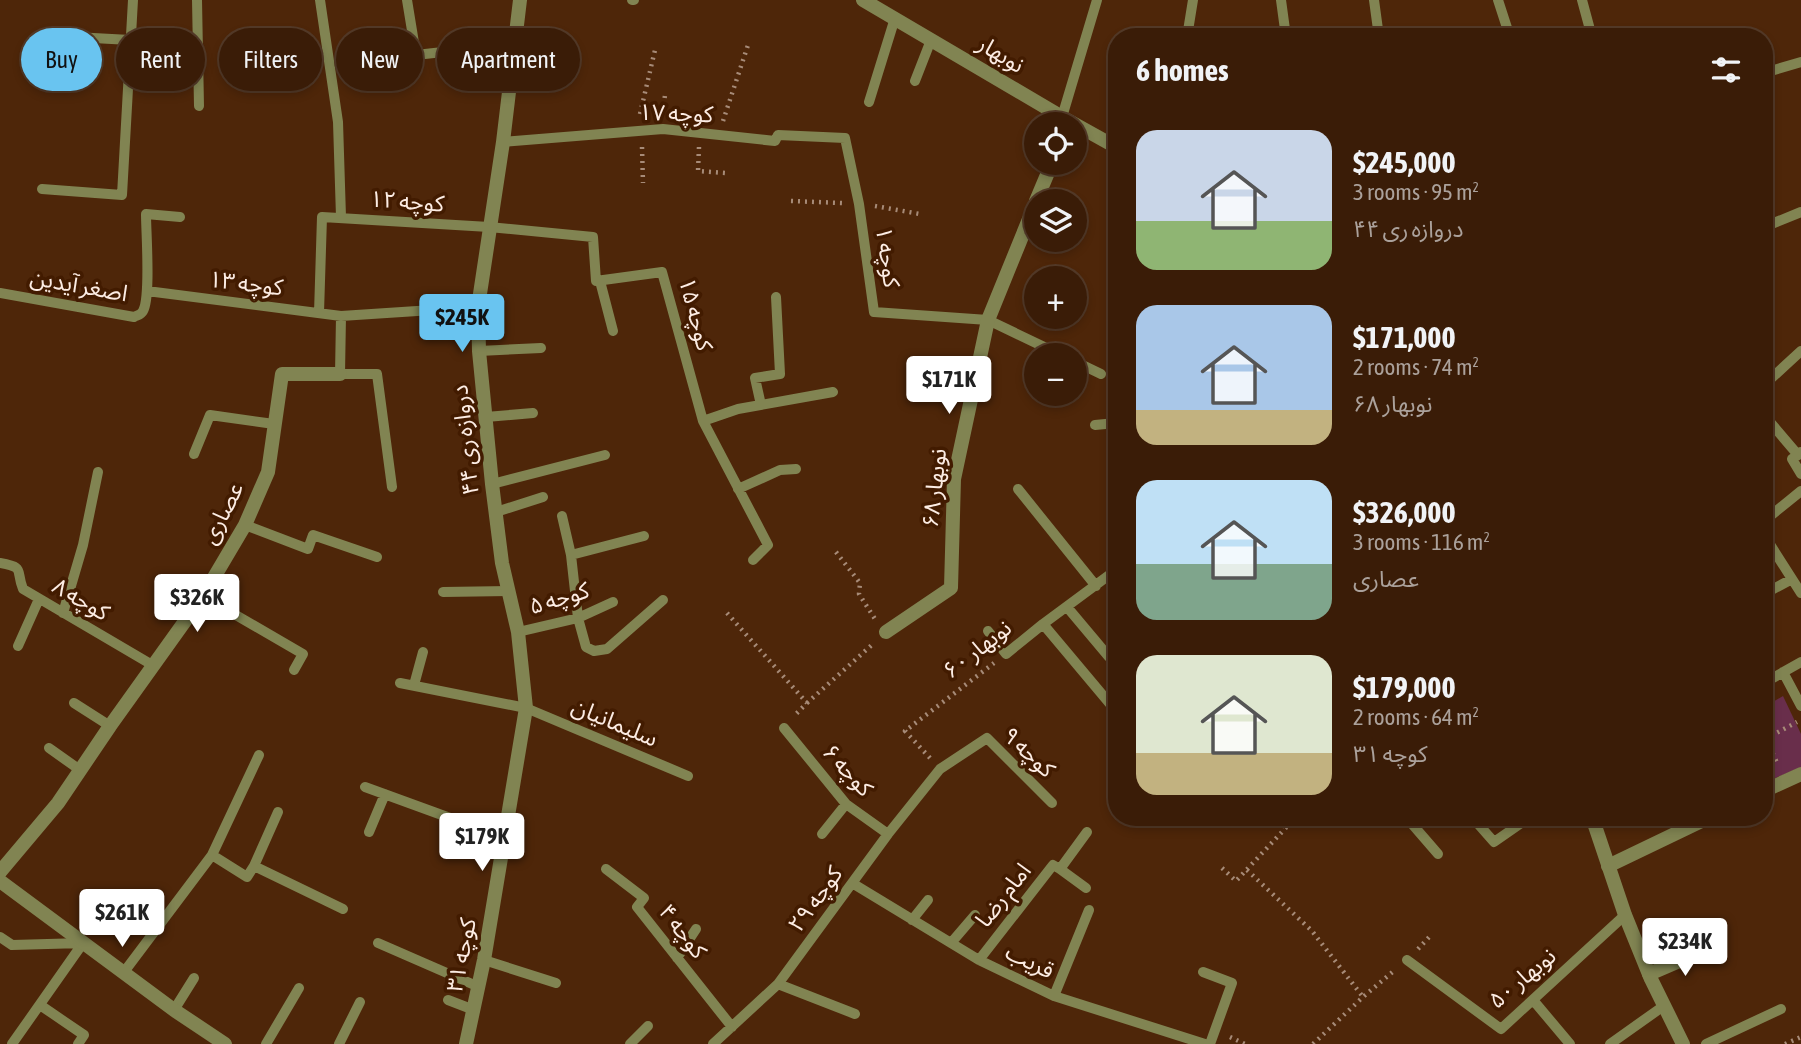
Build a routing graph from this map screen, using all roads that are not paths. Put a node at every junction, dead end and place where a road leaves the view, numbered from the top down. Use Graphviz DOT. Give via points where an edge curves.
graph roads {
  1 [pos="132,0"];
  2 [pos="197,0"];
  3 [pos="320,0"];
  4 [pos="407,0"];
  5 [pos="520,0"];
  6 [pos="863,0"];
  7 [pos="1097,0"];
  8 [pos="1193,0"];
  9 [pos="1281,0"];
  10 [pos="1374,0"];
  11 [pos="1498,0"];
  12 [pos="1582,0"];
  13 [pos="895,18"];
  14 [pos="131,28"];
  15 [pos="517,28"];
  16 [pos="1188,28"];
  17 [pos="1285,28"];
  18 [pos="1378,28"];
  19 [pos="1507,28"];
  20 [pos="1590,28"];
  21 [pos="931,40"];
  22 [pos="437,53"];
  23 [pos="1801,62"];
  24 [pos="1773,70"];
  25 [pos="915,81"];
  26 [pos="127,91"];
  27 [pos="509,91"];
  28 [pos="869,102"];
  29 [pos="199,106"];
  30 [pos="1051,112"];
  31 [pos="1068,112"];
  32 [pos="1087,132"];
  33 [pos="845,138"];
  34 [pos="503,142"];
  35 [pos="1108,143"];
  36 [pos="42,189"];
  37 [pos="1801,212"];
  38 [pos="180,216"];
  39 [pos="341,217"];
  40 [pos="1773,223"];
  41 [pos="489,228"];
  42 [pos="1024,231"];
  43 [pos="600,281"];
  44 [pos="147,291"];
  45 [pos="0,293"];
  46 [pos="776,297"];
  47 [pos="478,307"];
  48 [pos="319,313"];
  49 [pos="341,316"];
  50 [pos="988,320"];
  51 [pos="613,331"];
  52 [pos="1037,343"];
  53 [pos="541,348"];
  54 [pos="479,351"];
  55 [pos="1801,351"];
  56 [pos="1087,367"];
  57 [pos="340,374"];
  58 [pos="1101,374"];
  59 [pos="1773,377"];
  60 [pos="833,392"];
  61 [pos="761,405"];
  62 [pos="533,412"];
  63 [pos="486,416"];
  64 [pos="703,421"];
  65 [pos="274,424"];
  66 [pos="1108,424"];
  67 [pos="1095,425"];
  68 [pos="1773,425"];
  69 [pos="1799,453"];
  70 [pos="194,454"];
  71 [pos="605,455"];
  72 [pos="796,469"];
  73 [pos="98,472"];
  74 [pos="1801,474"];
  75 [pos="492,484"];
  76 [pos="392,487"];
  77 [pos="738,489"];
  78 [pos="1017,489"];
  79 [pos="1801,491"];
  80 [pos="543,497"];
  81 [pos="496,512"];
  82 [pos="1773,514"];
  83 [pos="562,516"];
  84 [pos="246,526"];
  85 [pos="644,536"];
  86 [pos="1773,549"];
  87 [pos="571,555"];
  88 [pos="377,558"];
  89 [pos="753,560"];
  90 [pos="0,563"];
  91 [pos="1108,576"];
  92 [pos="1792,579"];
  93 [pos="1096,586"];
  94 [pos="1773,589"];
  95 [pos="509,591"];
  96 [pos="443,592"];
  97 [pos="1801,593"];
  98 [pos="203,596"];
  99 [pos="39,599"];
  100 [pos="663,600"];
  101 [pos="612,602"];
  102 [pos="1067,607"];
  103 [pos="63,612"];
  104 [pos="578,618"];
  105 [pos="1043,624"];
  106 [pos="988,631"];
  107 [pos="518,632"];
  108 [pos="886,632"];
  109 [pos="18,646"];
  110 [pos="423,652"];
  111 [pos="1108,656"];
  112 [pos="1801,662"];
  113 [pos="154,666"];
  114 [pos="294,670"];
  115 [pos="1783,672"];
  116 [pos="1773,678"];
  117 [pos="400,683"];
  118 [pos="414,685"];
  119 [pos="1108,701"];
  120 [pos="74,703"];
  121 [pos="1801,706"];
  122 [pos="526,708"];
  123 [pos="110,726"];
  124 [pos="784,728"];
  125 [pos="49,748"];
  126 [pos="259,755"];
  127 [pos="940,769"];
  128 [pos="80,770"];
  129 [pos="1801,774"];
  130 [pos="688,776"];
  131 [pos="365,787"];
  132 [pos="1773,787"];
  133 [pos="385,794"];
  134 [pos="1052,803"];
  135 [pos="846,804"];
  136 [pos="278,812"];
  137 [pos="1414,826"];
  138 [pos="1480,826"];
  139 [pos="1517,826"];
  140 [pos="1595,826"];
  141 [pos="1691,826"];
  142 [pos="369,832"];
  143 [pos="1087,832"];
  144 [pos="822,834"];
  145 [pos="888,834"];
  146 [pos="506,838"];
  147 [pos="1437,854"];
  148 [pos="212,855"];
  149 [pos="254,866"];
  150 [pos="1608,866"];
  151 [pos="606,869"];
  152 [pos="1060,869"];
  153 [pos="0,872"];
  154 [pos="0,881"];
  155 [pos="852,883"];
  156 [pos="1086,888"];
  157 [pos="928,900"];
  158 [pos="343,909"];
  159 [pos="1089,910"];
  160 [pos="975,915"];
  161 [pos="1625,915"];
  162 [pos="912,920"];
  163 [pos="696,929"];
  164 [pos="0,937"];
  165 [pos="83,943"];
  166 [pos="378,943"];
  167 [pos="951,943"];
  168 [pos="1707,949"];
  169 [pos="677,958"];
  170 [pos="484,960"];
  171 [pos="979,960"];
  172 [pos="1407,960"];
  173 [pos="124,972"];
  174 [pos="1203,972"];
  175 [pos="1649,974"];
  176 [pos="194,978"];
  177 [pos="556,983"];
  178 [pos="778,984"];
  179 [pos="479,987"];
  180 [pos="299,988"];
  181 [pos="1054,996"];
  182 [pos="448,1000"];
  183 [pos="1533,1000"];
  184 [pos="360,1002"];
  185 [pos="40,1004"];
  186 [pos="1665,1004"];
  187 [pos="1781,1009"];
  188 [pos="174,1010"];
  189 [pos="474,1010"];
  190 [pos="855,1014"];
  191 [pos="648,1026"];
  192 [pos="732,1027"];
  193 [pos="12,1044"];
  194 [pos="78,1044"];
  195 [pos="225,1044"];
  196 [pos="266,1044"];
  197 [pos="339,1044"];
  198 [pos="466,1044"];
  199 [pos="629,1044"];
  200 [pos="713,1044"];
  201 [pos="1207,1044"];
  202 [pos="1570,1044"];
  203 [pos="1611,1044"];
  204 [pos="1683,1044"];
  205 [pos="1706,1044"];
  1 -- 14 [label="lane"];
  2 -- 29 [label="lane"];
  3 -- 39 [label="lane" via="338,122"];
  4 -- 22 [label="lane" via="416,55"];
  5 -- 15 [label="street, دروازه ری ۴۴"];
  6 -- 13 [label="street, نوبهار"];
  7 -- 31 [label="lane"];
  8 -- 16 [label="lane"];
  9 -- 17 [label="lane"];
  10 -- 18 [label="lane"];
  11 -- 19 [label="lane"];
  12 -- 20 [label="lane"];
  13 -- 21 [label="street, نوبهار"];
  13 -- 28 [label="lane"];
  21 -- 25 [label="lane"];
  21 -- 30 [label="street, نوبهار"];
  23 -- 24 [label="lane"];
  26 -- 36 [label="lane" via="122,195"];
  27 -- 34 [label="street, دروازه ری ۴۴"];
  32 -- 35 [label="street, نوبهار"];
  33 -- 34 [label="lane, کوچه ۱۷" via="778,135 775,141 663,129"];
  33 -- 50 [label="lane, کوچه ۱" via="874,312"];
  34 -- 41 [label="street, دروازه ری ۴۴"];
  37 -- 40 [label="lane"];
  38 -- 44 [label="lane, اصغر آیدین" via="146,214"];
  39 -- 41 [label="lane, کوچه ۱۲"];
  39 -- 48 [label="lane, کوچه ۱۲" via="322,217"];
  41 -- 43 [label="lane" via="593,237 596,281"];
  41 -- 47 [label="street, دروازه ری ۴۴"];
  42 -- 50 [label="street, نوبهار ۶۸"];
  43 -- 51 [label="lane"];
  43 -- 64 [label="lane, کوچه ۱۵" via="662,272"];
  44 -- 45 [label="lane, اصغر آیدین" via="144,310 134,317"];
  44 -- 48 [label="lane, کوچه ۱۳"];
  46 -- 61 [label="lane" via="780,374 755,378"];
  47 -- 49 [label="lane, کوچه ۱۳"];
  47 -- 54 [label="street, دروازه ری ۴۴"];
  48 -- 49 [label="lane, کوچه ۱۳"];
  49 -- 57 [label="lane"];
  50 -- 52 [label="lane"];
  50 -- 108 [label="street, نوبهار ۶۸" via="954,479 951,588"];
  53 -- 54 [label="lane"];
  54 -- 63 [label="street, دروازه ری ۴۴"];
  55 -- 59 [label="lane"];
  56 -- 58 [label="lane"];
  57 -- 65 [label="street, عصاری" via="282,374"];
  57 -- 76 [label="lane" via="377,374"];
  60 -- 61 [label="lane"];
  61 -- 64 [label="lane"];
  62 -- 63 [label="lane"];
  63 -- 75 [label="street, دروازه ری ۴۴"];
  64 -- 77 [label="lane, کوچه ۱۵"];
  65 -- 70 [label="lane" via="210,415"];
  65 -- 84 [label="street, عصاری" via="268,472"];
  66 -- 67 [label="lane"];
  68 -- 69 [label="lane"];
  69 -- 74 [label="lane" via="1792,459"];
  71 -- 75 [label="lane"];
  72 -- 77 [label="lane" via="780,470"];
  73 -- 103 [label="lane"];
  75 -- 81 [label="street, دروازه ری ۴۴"];
  77 -- 89 [label="lane, کوچه ۱۵" via="768,545"];
  78 -- 93 [label="lane"];
  79 -- 82 [label="lane"];
  80 -- 81 [label="lane"];
  81 -- 95 [label="street, دروازه ری ۴۴"];
  83 -- 87 [label="lane"];
  84 -- 88 [label="lane" via="308,549 313,535"];
  84 -- 98 [label="street, عصاری"];
  85 -- 87 [label="lane"];
  86 -- 92 [label="lane"];
  87 -- 104 [label="lane"];
  90 -- 99 [label="lane, کوچه ۸" via="16,566 23,589"];
  91 -- 93 [label="lane, نوبهار ۶۰"];
  92 -- 94 [label="lane"];
  92 -- 97 [label="lane"];
  93 -- 102 [label="lane, نوبهار ۶۰"];
  95 -- 96 [label="lane"];
  95 -- 107 [label="street, دروازه ری ۴۴"];
  98 -- 113 [label="street, عصاری"];
  98 -- 114 [label="lane" via="303,654"];
  99 -- 103 [label="lane, کوچه ۸"];
  99 -- 109 [label="lane"];
  100 -- 104 [label="lane" via="607,649 586,647"];
  101 -- 104 [label="lane, کوچه ۵"];
  102 -- 105 [label="lane, نوبهار ۶۰"];
  102 -- 111 [label="lane"];
  103 -- 113 [label="lane, کوچه ۸"];
  104 -- 107 [label="lane, کوچه ۵"];
  105 -- 106 [label="lane, نوبهار ۶۰" via="1006,654"];
  105 -- 119 [label="lane"];
  107 -- 122 [label="street, دروازه ری ۴۴"];
  110 -- 118 [label="lane"];
  112 -- 115 [label="lane"];
  113 -- 123 [label="street, عصاری"];
  115 -- 116 [label="lane"];
  115 -- 121 [label="lane"];
  117 -- 118 [label="lane"];
  118 -- 122 [label="lane"];
  120 -- 123 [label="lane"];
  122 -- 130 [label="lane, سلیمانیان"];
  122 -- 146 [label="street, کوچه ۳۱"];
  123 -- 128 [label="street, عصاری"];
  124 -- 135 [label="lane, کوچه ۶"];
  125 -- 128 [label="lane"];
  126 -- 148 [label="lane"];
  127 -- 134 [label="lane, کوچه ۹" via="987,738"];
  127 -- 145 [label="lane, کوچه ۲۹"];
  128 -- 153 [label="street, عصاری"];
  129 -- 132 [label="street"];
  131 -- 133 [label="lane"];
  133 -- 142 [label="lane"];
  133 -- 146 [label="lane"];
  135 -- 144 [label="lane"];
  135 -- 145 [label="lane, کوچه ۶"];
  136 -- 149 [label="lane"];
  137 -- 147 [label="lane"];
  138 -- 139 [label="lane" via="1494,842"];
  140 -- 150 [label="street"];
  141 -- 150 [label="street"];
  143 -- 152 [label="lane, امام رضا"];
  145 -- 155 [label="lane, کوچه ۲۹"];
  146 -- 170 [label="street, کوچه ۳۱"];
  148 -- 149 [label="lane" via="247,877"];
  148 -- 173 [label="lane"];
  149 -- 158 [label="lane"];
  150 -- 161 [label="street"];
  151 -- 169 [label="lane, کوچه ۴" via="644,898 637,907"];
  152 -- 156 [label="lane"];
  152 -- 171 [label="lane, امام رضا" via="1053,865"];
  154 -- 165 [label="street"];
  155 -- 162 [label="lane, قریب"];
  155 -- 178 [label="lane, کوچه ۲۹"];
  157 -- 162 [label="lane"];
  159 -- 181 [label="lane"];
  160 -- 167 [label="lane"];
  161 -- 175 [label="street"];
  161 -- 183 [label="lane, نوبهار ۵۰"];
  162 -- 167 [label="lane, قریب"];
  163 -- 169 [label="lane"];
  164 -- 165 [label="lane" via="12,945"];
  165 -- 173 [label="street"];
  165 -- 185 [label="lane"];
  166 -- 179 [label="lane"];
  167 -- 171 [label="lane, قریب"];
  168 -- 175 [label="street"];
  169 -- 192 [label="lane, کوچه ۴"];
  170 -- 177 [label="lane"];
  170 -- 179 [label="street, کوچه ۳۱"];
  171 -- 181 [label="lane, قریب"];
  172 -- 183 [label="lane, نوبهار ۵۰" via="1501,1029"];
  173 -- 188 [label="street"];
  174 -- 201 [label="lane, قریب" via="1232,984"];
  175 -- 186 [label="street"];
  176 -- 188 [label="lane"];
  178 -- 190 [label="lane"];
  178 -- 192 [label="lane, کوچه ۲۹"];
  179 -- 189 [label="street, کوچه ۳۱"];
  180 -- 196 [label="lane"];
  181 -- 201 [label="lane, قریب"];
  182 -- 189 [label="lane"];
  183 -- 202 [label="lane"];
  184 -- 197 [label="lane"];
  185 -- 193 [label="lane"];
  185 -- 194 [label="lane" via="84,1035"];
  186 -- 203 [label="lane"];
  186 -- 204 [label="street"];
  187 -- 205 [label="lane"];
  188 -- 195 [label="street"];
  189 -- 198 [label="street, کوچه ۳۱"];
  191 -- 199 [label="lane"];
  192 -- 200 [label="lane, کوچه ۲۹"];
}
